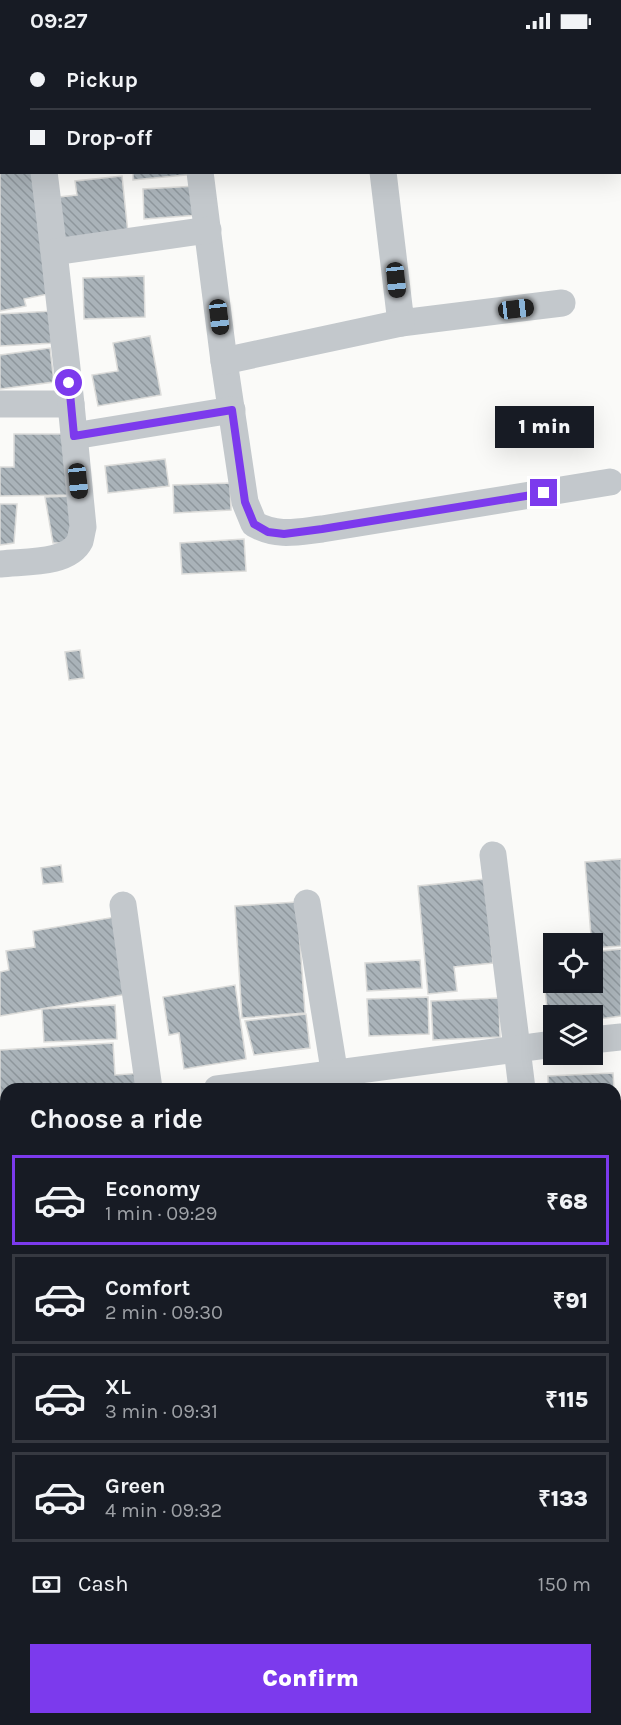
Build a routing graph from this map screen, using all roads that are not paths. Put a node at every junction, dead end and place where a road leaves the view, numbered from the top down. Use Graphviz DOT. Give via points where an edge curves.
graph roads {
  1 [pos="44,174"];
  2 [pos="200,174"];
  3 [pos="383,174"];
  4 [pos="208,230"];
  5 [pos="54,252"];
  6 [pos="562,303"];
  7 [pos="401,324"];
  8 [pos="224,361"];
  9 [pos="0,404"];
  10 [pos="71,404"];
  11 [pos="232,410"];
  12 [pos="74,436"];
  13 [pos="610,482"];
  14 [pos="0,564"];
  15 [pos="493,855"];
  16 [pos="307,903"];
  17 [pos="123,904"];
  18 [pos="621,1037"];
  19 [pos="603,1039"];
  20 [pos="543,1045"];
  21 [pos="516,1047"];
  22 [pos="336,1081"];
  23 [pos="148,1083"];
  24 [pos="306,1083"];
  25 [pos="521,1083"];
  1 -- 5 [label="street"];
  2 -- 4 [label="street"];
  3 -- 7 [label="street"];
  4 -- 5 [label="street"];
  4 -- 8 [label="street"];
  5 -- 10 [label="street"];
  6 -- 7 [label="street"];
  7 -- 8 [label="street"];
  8 -- 11 [label="street"];
  9 -- 10 [label="street"];
  10 -- 12 [label="street"];
  11 -- 12 [label="street"];
  11 -- 13 [label="street" via="245,502 254,524 268,532 322,529"];
  12 -- 14 [label="street" via="83,527 80,541 60,558"];
  15 -- 21 [label="street"];
  16 -- 22 [label="street"];
  17 -- 23 [label="street"];
  18 -- 19 [label="street"];
  20 -- 21 [label="street"];
  21 -- 22 [label="street"];
  21 -- 25 [label="street"];
  22 -- 24 [label="street"];
}
